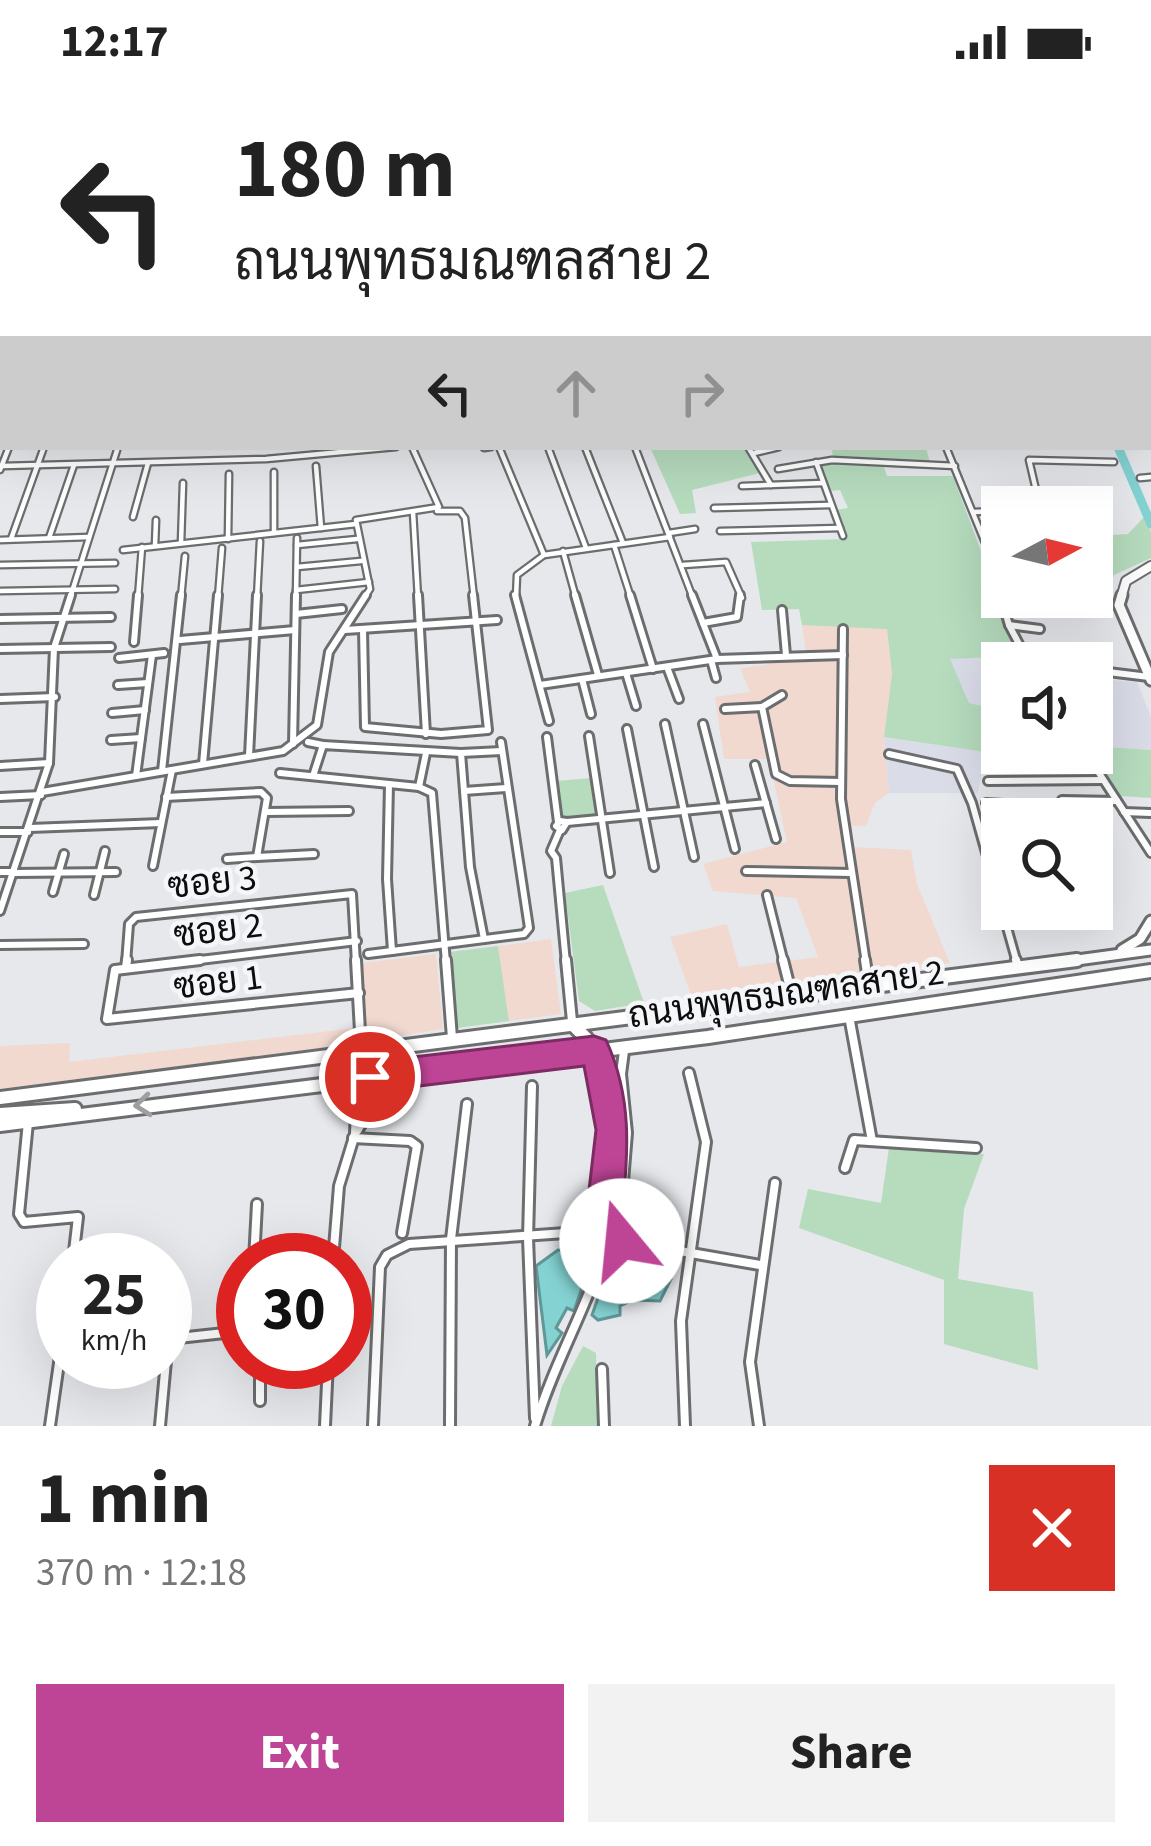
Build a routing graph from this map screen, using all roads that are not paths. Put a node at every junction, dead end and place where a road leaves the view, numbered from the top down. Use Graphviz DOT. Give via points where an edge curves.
graph roads {
  1 [pos="43,450"];
  2 [pos="117,450"];
  3 [pos="371,450"];
  4 [pos="413,450"];
  5 [pos="492,450"];
  6 [pos="549,450"];
  7 [pos="586,450"];
  8 [pos="636,450"];
  9 [pos="750,450"];
  10 [pos="947,450"];
  11 [pos="816,462"];
  12 [pos="1114,462"];
  13 [pos="148,463"];
  14 [pos="113,464"];
  15 [pos="74,465"];
  16 [pos="38,466"];
  17 [pos="316,466"];
  18 [pos="955,466"];
  19 [pos="1,468"];
  20 [pos="778,469"];
  21 [pos="274,472"];
  22 [pos="229,474"];
  23 [pos="1151,477"];
  24 [pos="1140,478"];
  25 [pos="183,483"];
  26 [pos="823,483"];
  27 [pos="770,485"];
  28 [pos="742,486"];
  29 [pos="1035,486"];
  30 [pos="830,505"];
  31 [pos="714,508"];
  32 [pos="437,511"];
  33 [pos="413,512"];
  34 [pos="973,512"];
  35 [pos="981,512"];
  36 [pos="133,517"];
  37 [pos="156,520"];
  38 [pos="356,524"];
  39 [pos="321,528"];
  40 [pos="695,529"];
  41 [pos="720,531"];
  42 [pos="274,533"];
  43 [pos="981,533"];
  44 [pos="670,535"];
  45 [pos="89,537"];
  46 [pos="49,538"];
  47 [pos="228,538"];
  48 [pos="11,539"];
  49 [pos="358,539"];
  50 [pos="0,540"];
  51 [pos="260,541"];
  52 [pos="182,543"];
  53 [pos="623,543"];
  54 [pos="614,544"];
  55 [pos="154,546"];
  56 [pos="142,548"];
  57 [pos="222,548"];
  58 [pos="586,548"];
  59 [pos="123,550"];
  60 [pos="563,551"];
  61 [pos="544,555"];
  62 [pos="185,556"];
  63 [pos="361,561"];
  64 [pos="116,562"];
  65 [pos="81,563"];
  66 [pos="0,565"];
  67 [pos="682,565"];
  68 [pos="1151,566"];
  69 [pos="297,567"];
  70 [pos="369,582"];
  71 [pos="115,589"];
  72 [pos="73,590"];
  73 [pos="296,590"];
  74 [pos="0,591"];
  75 [pos="342,609"];
  76 [pos="782,610"];
  77 [pos="296,614"];
  78 [pos="64,617"];
  79 [pos="111,617"];
  80 [pos="1007,618"];
  81 [pos="0,619"];
  82 [pos="497,620"];
  83 [pos="477,622"];
  84 [pos="703,623"];
  85 [pos="1009,625"];
  86 [pos="419,626"];
  87 [pos="843,629"];
  88 [pos="1040,629"];
  89 [pos="296,630"];
  90 [pos="344,630"];
  91 [pos="363,630"];
  92 [pos="255,634"];
  93 [pos="217,637"];
  94 [pos="179,640"];
  95 [pos="1018,642"];
  96 [pos="134,643"];
  97 [pos="111,647"];
  98 [pos="54,648"];
  99 [pos="0,649"];
  100 [pos="164,653"];
  101 [pos="152,655"];
  102 [pos="843,655"];
  103 [pos="786,656"];
  104 [pos="119,658"];
  105 [pos="714,660"];
  106 [pos="667,667"];
  107 [pos="653,669"];
  108 [pos="626,673"];
  109 [pos="1113,673"];
  110 [pos="599,676"];
  111 [pos="716,678"];
  112 [pos="1150,678"];
  113 [pos="582,679"];
  114 [pos="148,683"];
  115 [pos="118,685"];
  116 [pos="540,685"];
  117 [pos="782,695"];
  118 [pos="55,697"];
  119 [pos="0,699"];
  120 [pos="679,699"];
  121 [pos="636,706"];
  122 [pos="762,707"];
  123 [pos="725,709"];
  124 [pos="145,710"];
  125 [pos="112,713"];
  126 [pos="592,714"];
  127 [pos="550,721"];
  128 [pos="665,724"];
  129 [pos="704,724"];
  130 [pos="627,729"];
  131 [pos="426,734"];
  132 [pos="589,736"];
  133 [pos="547,737"];
  134 [pos="141,738"];
  135 [pos="112,740"];
  136 [pos="308,742"];
  137 [pos="323,745"];
  138 [pos="293,746"];
  139 [pos="426,753"];
  140 [pos="461,753"];
  141 [pos="889,754"];
  142 [pos="249,756"];
  143 [pos="49,764"];
  144 [pos="202,764"];
  145 [pos="755,765"];
  146 [pos="0,766"];
  147 [pos="167,770"];
  148 [pos="280,773"];
  149 [pos="1099,774"];
  150 [pos="136,776"];
  151 [pos="313,776"];
  152 [pos="1103,780"];
  153 [pos="988,781"];
  154 [pos="841,782"];
  155 [pos="389,784"];
  156 [pos="418,787"];
  157 [pos="506,788"];
  158 [pos="464,791"];
  159 [pos="42,794"];
  160 [pos="0,797"];
  161 [pos="166,797"];
  162 [pos="1113,801"];
  163 [pos="1117,801"];
  164 [pos="766,803"];
  165 [pos="724,807"];
  166 [pos="349,811"];
  167 [pos="684,811"];
  168 [pos="266,812"];
  169 [pos="1124,812"];
  170 [pos="1151,813"];
  171 [pos="644,815"];
  172 [pos="602,819"];
  173 [pos="161,823"];
  174 [pos="562,825"];
  175 [pos="29,830"];
  176 [pos="0,832"];
  177 [pos="776,838"];
  178 [pos="735,849"];
  179 [pos="105,851"];
  180 [pos="1151,853"];
  181 [pos="64,854"];
  182 [pos="314,854"];
  183 [pos="257,857"];
  184 [pos="694,857"];
  185 [pos="227,859"];
  186 [pos="153,866"];
  187 [pos="654,866"];
  188 [pos="746,871"];
  189 [pos="0,872"];
  190 [pos="59,872"];
  191 [pos="100,872"];
  192 [pos="116,872"];
  193 [pos="14,873"];
  194 [pos="610,873"];
  195 [pos="851,873"];
  196 [pos="53,892"];
  197 [pos="767,895"];
  198 [pos="94,896"];
  199 [pos="0,911"];
  200 [pos="1151,921"];
  201 [pos="484,939"];
  202 [pos="357,941"];
  203 [pos="84,944"];
  204 [pos="442,944"];
  205 [pos="0,945"];
  206 [pos="1151,950"];
  207 [pos="392,951"];
  208 [pos="368,954"];
  209 [pos="1106,956"];
  210 [pos="1018,967"];
  211 [pos="126,968"];
  212 [pos="1151,972"];
  213 [pos="869,986"];
  214 [pos="359,993"];
  215 [pos="792,996"];
  216 [pos="109,997"];
  217 [pos="849,1016"];
  218 [pos="573,1025"];
  219 [pos="452,1042"];
  220 [pos="623,1047"];
  221 [pos="594,1050"];
  222 [pos="571,1052"];
  223 [pos="361,1055"];
  224 [pos="257,1068"];
  225 [pos="689,1073"];
  226 [pos="621,1074"];
  227 [pos="605,1076"];
  228 [pos="370,1077"];
  229 [pos="355,1079"];
  230 [pos="532,1087"];
  231 [pos="259,1092"];
  232 [pos="0,1098"];
  233 [pos="467,1104"];
  234 [pos="86,1111"];
  235 [pos="0,1114"];
  236 [pos="28,1122"];
  237 [pos="0,1125"];
  238 [pos="354,1136"];
  239 [pos="872,1141"];
  240 [pos="976,1148"];
  241 [pos="845,1168"];
  242 [pos="776,1183"];
  243 [pos="256,1204"];
  244 [pos="599,1228"];
  245 [pos="619,1230"];
  246 [pos="76,1233"];
  247 [pos="255,1233"];
  248 [pos="334,1233"];
  249 [pos="402,1233"];
  250 [pos="528,1238"];
  251 [pos="452,1239"];
  252 [pos="622,1241"];
  253 [pos="690,1250"];
  254 [pos="604,1253"];
  255 [pos="760,1265"];
  256 [pos="602,1369"];
  257 [pos="56,1389"];
  258 [pos="163,1389"];
  259 [pos="260,1389"];
  260 [pos="327,1389"];
  261 [pos="260,1401"];
  262 [pos="535,1422"];
  263 [pos="50,1426"];
  264 [pos="160,1426"];
  265 [pos="325,1426"];
  266 [pos="373,1426"];
  267 [pos="450,1426"];
  268 [pos="604,1426"];
  269 [pos="686,1426"];
  270 [pos="759,1426"];
  1 -- 16 [label="street"];
  2 -- 14 [label="street"];
  3 -- 13 [label="street"];
  4 -- 32 [label="street"];
  5 -- 61 [label="street"];
  6 -- 58 [label="street"];
  7 -- 53 [label="street"];
  8 -- 44 [label="street"];
  9 -- 27 [label="street"];
  10 -- 18 [label="street"];
  11 -- 18 [label="street"];
  11 -- 20 [label="street"];
  11 -- 26 [label="street"];
  12 -- 29 [label="street" via="1029,460"];
  13 -- 14 [label="street"];
  13 -- 36 [label="street"];
  14 -- 15 [label="street"];
  14 -- 45 [label="street"];
  15 -- 16 [label="street"];
  15 -- 46 [label="street"];
  16 -- 19 [label="street"];
  16 -- 48 [label="street"];
  17 -- 39 [label="street"];
  18 -- 34 [label="street"];
  21 -- 42 [label="street"];
  22 -- 47 [label="street"];
  23 -- 24 [label="street"];
  25 -- 52 [label="street"];
  26 -- 27 [label="street"];
  26 -- 30 [label="street"];
  27 -- 28 [label="street"];
  30 -- 31 [label="street"];
  30 -- 41 [label="street" via="841,532"];
  32 -- 33 [label="street"];
  32 -- 83 [label="street" via="464,515"];
  33 -- 38 [label="street" via="362,516"];
  33 -- 86 [label="street"];
  34 -- 35 [label="street"];
  34 -- 43 [label="street"];
  37 -- 55 [label="street"];
  38 -- 39 [label="street"];
  38 -- 49 [label="street"];
  39 -- 42 [label="street"];
  40 -- 44 [label="street"];
  42 -- 47 [label="street"];
  44 -- 53 [label="street"];
  44 -- 67 [label="street"];
  45 -- 46 [label="street"];
  45 -- 65 [label="street"];
  46 -- 48 [label="street"];
  47 -- 52 [label="street"];
  48 -- 50 [label="street"];
  49 -- 63 [label="street"];
  49 -- 69 [label="street" via="297,542"];
  51 -- 92 [label="street"];
  52 -- 55 [label="street"];
  53 -- 54 [label="street"];
  54 -- 58 [label="street"];
  54 -- 107 [label="street"];
  55 -- 56 [label="street"];
  56 -- 59 [label="street"];
  56 -- 96 [label="street"];
  57 -- 93 [label="street"];
  58 -- 60 [label="street"];
  60 -- 61 [label="street"];
  60 -- 110 [label="street"];
  61 -- 116 [label="street" via="514,580"];
  62 -- 94 [label="street"];
  63 -- 69 [label="street"];
  63 -- 70 [label="street"];
  64 -- 65 [label="street"];
  65 -- 66 [label="street"];
  65 -- 72 [label="street"];
  67 -- 84 [label="street"];
  67 -- 84 [label="street" via="726,562 743,601 737,617"];
  68 -- 112 [label="main road" via="1126,581 1119,605"];
  69 -- 73 [label="street"];
  70 -- 73 [label="street"];
  70 -- 90 [label="street"];
  71 -- 72 [label="street"];
  72 -- 74 [label="street"];
  72 -- 78 [label="street"];
  73 -- 77 [label="street"];
  75 -- 77 [label="street"];
  76 -- 103 [label="street"];
  77 -- 89 [label="street"];
  78 -- 79 [label="street"];
  78 -- 81 [label="street"];
  78 -- 98 [label="street"];
  80 -- 85 [label="street"];
  82 -- 83 [label="street"];
  83 -- 86 [label="street"];
  83 -- 131 [label="street" via="488,730"];
  84 -- 105 [label="street"];
  85 -- 88 [label="street"];
  85 -- 95 [label="street"];
  86 -- 91 [label="street"];
  86 -- 131 [label="street"];
  87 -- 102 [label="street"];
  89 -- 92 [label="street"];
  89 -- 138 [label="street"];
  90 -- 91 [label="street"];
  90 -- 138 [label="street" via="327,657 319,722"];
  91 -- 131 [label="street" via="365,727"];
  92 -- 93 [label="street"];
  92 -- 142 [label="street"];
  93 -- 94 [label="street"];
  93 -- 144 [label="street"];
  94 -- 147 [label="street"];
  97 -- 98 [label="street"];
  98 -- 99 [label="street"];
  98 -- 118 [label="street"];
  100 -- 101 [label="street"];
  101 -- 104 [label="street"];
  101 -- 114 [label="street"];
  102 -- 103 [label="street"];
  102 -- 154 [label="street"];
  103 -- 105 [label="street"];
  105 -- 106 [label="street"];
  105 -- 111 [label="street"];
  106 -- 107 [label="street"];
  106 -- 120 [label="street"];
  107 -- 108 [label="street"];
  108 -- 110 [label="street"];
  108 -- 121 [label="street"];
  109 -- 112 [label="street"];
  110 -- 113 [label="street"];
  113 -- 116 [label="street"];
  113 -- 126 [label="street"];
  114 -- 115 [label="street"];
  114 -- 124 [label="street"];
  116 -- 127 [label="street"];
  117 -- 122 [label="street"];
  118 -- 119 [label="street"];
  118 -- 143 [label="street"];
  122 -- 123 [label="street"];
  122 -- 154 [label="street" via="781,779"];
  124 -- 125 [label="street"];
  124 -- 134 [label="street"];
  128 -- 167 [label="street"];
  129 -- 165 [label="street"];
  130 -- 171 [label="street"];
  132 -- 172 [label="street"];
  133 -- 174 [label="street"];
  134 -- 135 [label="street"];
  134 -- 150 [label="street"];
  136 -- 137 [label="street"];
  137 -- 139 [label="street"];
  137 -- 151 [label="street"];
  138 -- 142 [label="street"];
  139 -- 140 [label="street"];
  139 -- 156 [label="street"];
  140 -- 157 [label="street" via="501,746"];
  140 -- 158 [label="street"];
  141 -- 210 [label="street" via="957,769"];
  142 -- 144 [label="street"];
  143 -- 146 [label="street"];
  143 -- 159 [label="street"];
  144 -- 147 [label="street"];
  145 -- 164 [label="street"];
  147 -- 150 [label="street"];
  147 -- 161 [label="street"];
  148 -- 151 [label="street"];
  149 -- 152 [label="street"];
  150 -- 159 [label="street"];
  151 -- 155 [label="street"];
  152 -- 153 [label="street"];
  152 -- 163 [label="street"];
  154 -- 195 [label="street"];
  155 -- 156 [label="street"];
  155 -- 207 [label="street"];
  156 -- 204 [label="street" via="434,798"];
  157 -- 158 [label="street"];
  157 -- 201 [label="street" via="530,928"];
  158 -- 201 [label="street"];
  159 -- 160 [label="street"];
  159 -- 175 [label="street"];
  161 -- 168 [label="street" via="261,792"];
  161 -- 173 [label="street"];
  162 -- 163 [label="street"];
  163 -- 169 [label="street"];
  164 -- 165 [label="street"];
  164 -- 177 [label="street"];
  165 -- 167 [label="street"];
  165 -- 178 [label="street"];
  166 -- 168 [label="street"];
  167 -- 171 [label="street"];
  167 -- 184 [label="street"];
  168 -- 183 [label="street"];
  169 -- 170 [label="street"];
  169 -- 180 [label="street"];
  171 -- 172 [label="street"];
  171 -- 187 [label="street"];
  172 -- 174 [label="street"];
  172 -- 194 [label="street"];
  173 -- 175 [label="street"];
  173 -- 186 [label="street"];
  174 -- 218 [label="street" via="556,858"];
  175 -- 176 [label="street"];
  175 -- 193 [label="street"];
  179 -- 191 [label="street"];
  181 -- 190 [label="street"];
  182 -- 183 [label="street"];
  183 -- 185 [label="street"];
  188 -- 195 [label="street"];
  189 -- 193 [label="street"];
  190 -- 191 [label="street"];
  190 -- 193 [label="street"];
  190 -- 196 [label="street"];
  191 -- 192 [label="street"];
  191 -- 198 [label="street"];
  193 -- 199 [label="street"];
  195 -- 213 [label="street"];
  197 -- 215 [label="street"];
  200 -- 209 [label="main road" via="1135,944"];
  201 -- 204 [label="street"];
  202 -- 211 [label="street, ซอย 2"];
  202 -- 211 [label="street, ซอย 3" via="355,898 347,893 136,917"];
  202 -- 214 [label="street"];
  203 -- 205 [label="street"];
  204 -- 207 [label="street"];
  204 -- 219 [label="street"];
  206 -- 209 [label="main road, ถนนพุทธมณฑลสาย 2"];
  207 -- 208 [label="street"];
  209 -- 210 [label="main road, ถนนพุทธมณฑลสาย 2"];
  210 -- 213 [label="main road, ถนนพุทธมณฑลสาย 2"];
  211 -- 216 [label="street, ซอย 2" via="112,971"];
  212 -- 217 [label="main road, ถนนพุทธมณฑลสาย 2"];
  213 -- 215 [label="main road, ถนนพุทธมณฑลสาย 2"];
  214 -- 216 [label="street, ซอย 1" via="117,1022 107,1019"];
  214 -- 223 [label="street"];
  215 -- 218 [label="main road, ถนนพุทธมณฑลสาย 2"];
  217 -- 220 [label="main road, ถนนพุทธมณฑลสาย 2"];
  217 -- 239 [label="street"];
  218 -- 219 [label="main road, ถนนพุทธมณฑลสาย 2"];
  218 -- 222 [label="main road" via="586,1038"];
  219 -- 223 [label="main road, ถนนพุทธมณฑลสาย 2"];
  220 -- 221 [label="main road, ถนนพุทธมณฑลสาย 2"];
  220 -- 226 [label="street"];
  221 -- 222 [label="main road, ถนนพุทธมณฑลสาย 2"];
  221 -- 227 [label="street"];
  222 -- 228 [label="main road, ถนนพุทธมณฑลสาย 2"];
  223 -- 224 [label="main road, ถนนพุทธมณฑลสาย 2"];
  224 -- 231 [label="main road" via="243,1082"];
  224 -- 232 [label="main road, ถนนพุทธมณฑลสาย 2"];
  225 -- 253 [label="street" via="706,1142"];
  226 -- 227 [label="street"];
  226 -- 245 [label="street" via="627,1133"];
  227 -- 244 [label="street" via="614,1130"];
  228 -- 229 [label="main road, ถนนพุทธมณฑลสาย 2"];
  228 -- 238 [label="street" via="370,1104"];
  229 -- 231 [label="main road, ถนนพุทธมณฑลสาย 2"];
  229 -- 238 [label="street"];
  230 -- 250 [label="street"];
  231 -- 234 [label="main road, ถนนพุทธมณฑลสาย 2, one-way"];
  233 -- 251 [label="street"];
  234 -- 235 [label="main road"];
  234 -- 236 [label="main road, ถนนพุทธมณฑลสาย 2"];
  236 -- 237 [label="main road, ถนนพุทธมณฑลสาย 2"];
  236 -- 246 [label="street" via="19,1214 24,1222 78,1217"];
  238 -- 248 [label="street"];
  238 -- 249 [label="street" via="417,1146"];
  239 -- 240 [label="street"];
  239 -- 241 [label="street" via="851,1142"];
  242 -- 255 [label="street"];
  243 -- 247 [label="street"];
  244 -- 245 [label="street"];
  244 -- 250 [label="street"];
  244 -- 254 [label="street" via="595,1246"];
  245 -- 252 [label="street"];
  250 -- 251 [label="street"];
  250 -- 262 [label="street"];
  251 -- 266 [label="street" via="396,1249 380,1267"];
  251 -- 267 [label="street"];
  252 -- 253 [label="street"];
  252 -- 254 [label="street"];
  253 -- 255 [label="street"];
  253 -- 269 [label="street" via="681,1321"];
  254 -- 262 [label="street"];
  255 -- 270 [label="street" via="749,1379"];
  256 -- 268 [label="street"];
  257 -- 263 [label="street"];
  258 -- 264 [label="street"];
  259 -- 261 [label="street"];
  260 -- 265 [label="street"];
}
